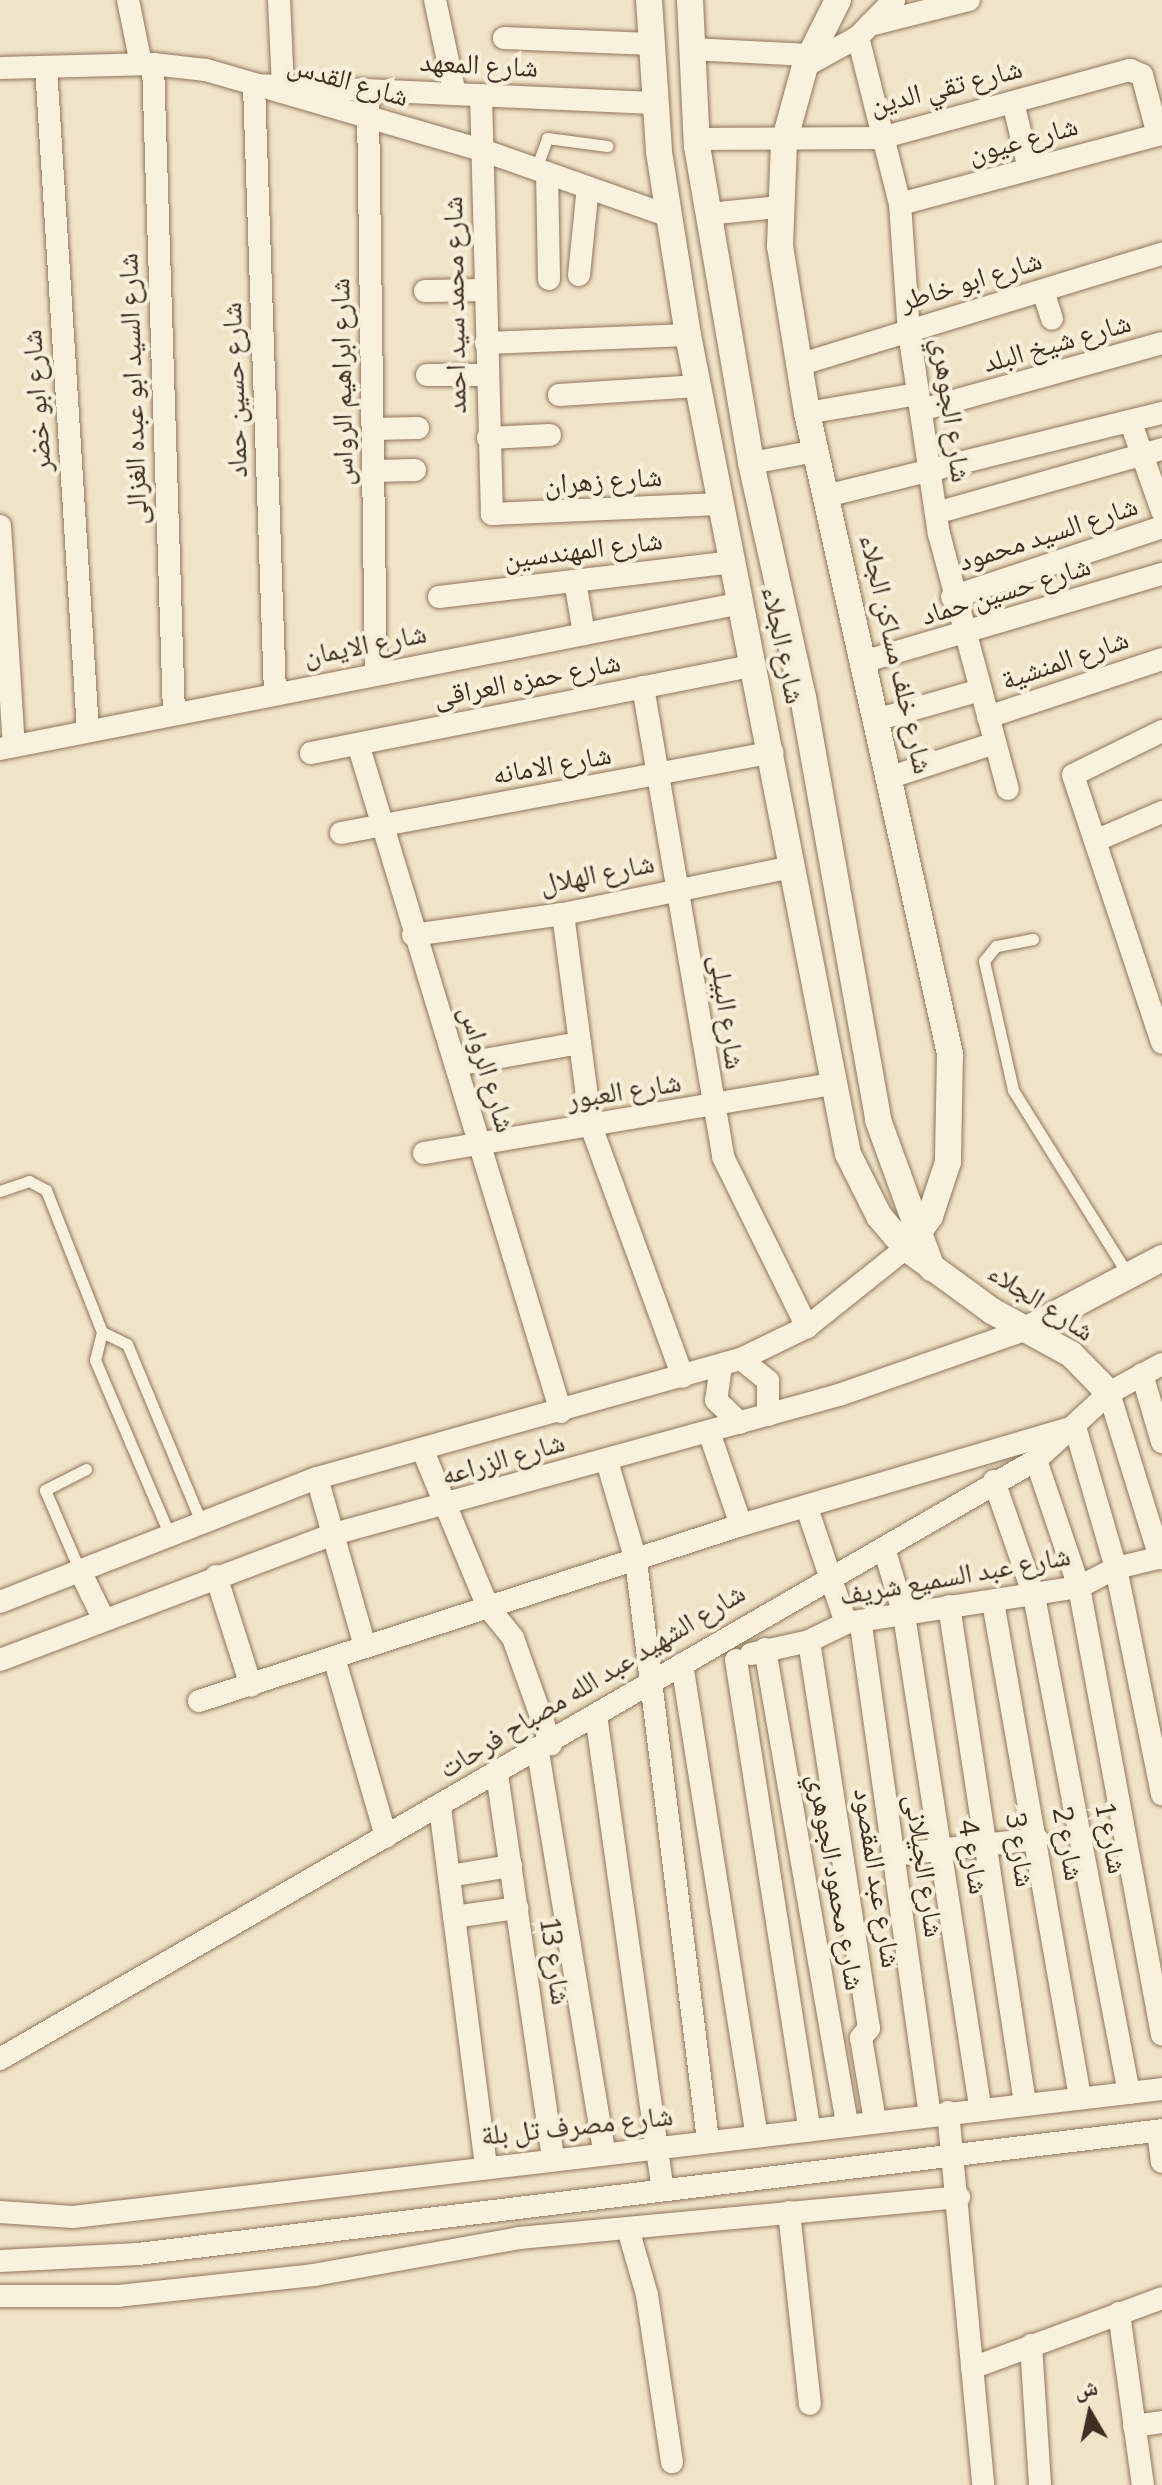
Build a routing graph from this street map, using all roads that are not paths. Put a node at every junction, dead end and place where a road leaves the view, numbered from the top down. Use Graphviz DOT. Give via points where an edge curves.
graph roads {
  1 [pos="128,0"];
  2 [pos="279,0"];
  3 [pos="435,0"];
  4 [pos="649,0"];
  5 [pos="690,0"];
  6 [pos="838,0"];
  7 [pos="894,0"];
  8 [pos="969,0"];
  9 [pos="864,31"];
  10 [pos="504,38"];
  11 [pos="651,44"];
  12 [pos="691,49"];
  13 [pos="807,60"];
  14 [pos="147,64"];
  15 [pos="46,67"];
  16 [pos="0,68"];
  17 [pos="254,85"];
  18 [pos="283,87"];
  19 [pos="368,90"];
  20 [pos="455,94"];
  21 [pos="481,95"];
  22 [pos="1013,102"];
  23 [pos="653,103"];
  24 [pos="368,118"];
  25 [pos="1160,134"];
  26 [pos="881,138"];
  27 [pos="697,142"];
  28 [pos="784,142"];
  29 [pos="607,146"];
  30 [pos="482,150"];
  31 [pos="659,152"];
  32 [pos="1029,169"];
  33 [pos="542,171"];
  34 [pos="588,187"];
  35 [pos="900,204"];
  36 [pos="779,207"];
  37 [pos="707,214"];
  38 [pos="669,216"];
  39 [pos="1162,254"];
  40 [pos="579,275"];
  41 [pos="549,279"];
  42 [pos="484,290"];
  43 [pos="425,291"];
  44 [pos="1043,291"];
  45 [pos="1052,319"];
  46 [pos="909,332"];
  47 [pos="688,335"];
  48 [pos="486,343"];
  49 [pos="1162,343"];
  50 [pos="798,365"];
  51 [pos="427,375"];
  52 [pos="486,375"];
  53 [pos="698,386"];
  54 [pos="559,395"];
  55 [pos="919,402"];
  56 [pos="807,413"];
  57 [pos="1162,413"];
  58 [pos="1131,423"];
  59 [pos="418,428"];
  60 [pos="373,429"];
  61 [pos="550,435"];
  62 [pos="488,438"];
  63 [pos="816,451"];
  64 [pos="1152,452"];
  65 [pos="751,463"];
  66 [pos="415,470"];
  67 [pos="373,471"];
  68 [pos="930,473"];
  69 [pos="826,496"];
  70 [pos="720,504"];
  71 [pos="1162,511"];
  72 [pos="936,513"];
  73 [pos="492,514"];
  74 [pos="0,526"];
  75 [pos="1162,527"];
  76 [pos="733,562"];
  77 [pos="1162,574"];
  78 [pos="575,581"];
  79 [pos="439,597"];
  80 [pos="952,597"];
  81 [pos="742,603"];
  82 [pos="584,634"];
  83 [pos="964,638"];
  84 [pos="1162,659"];
  85 [pos="866,661"];
  86 [pos="754,665"];
  87 [pos="376,674"];
  88 [pos="643,687"];
  89 [pos="980,690"];
  90 [pos="275,693"];
  91 [pos="174,713"];
  92 [pos="988,717"];
  93 [pos="879,719"];
  94 [pos="88,731"];
  95 [pos="1162,731"];
  96 [pos="995,743"];
  97 [pos="358,744"];
  98 [pos="7,747"];
  99 [pos="772,752"];
  100 [pos="311,753"];
  101 [pos="659,776"];
  102 [pos="891,777"];
  103 [pos="1008,789"];
  104 [pos="1162,812"];
  105 [pos="827,823"];
  106 [pos="385,825"];
  107 [pos="786,829"];
  108 [pos="341,833"];
  109 [pos="1095,841"];
  110 [pos="792,867"];
  111 [pos="679,888"];
  112 [pos="841,904"];
  113 [pos="800,911"];
  114 [pos="563,914"];
  115 [pos="413,935"];
  116 [pos="1033,939"];
  117 [pos="580,1043"];
  118 [pos="1162,1043"];
  119 [pos="456,1065"];
  120 [pos="832,1084"];
  121 [pos="711,1108"];
  122 [pos="591,1126"];
  123 [pos="480,1146"];
  124 [pos="424,1153"];
  125 [pos="0,1191"];
  126 [pos="912,1241"];
  127 [pos="1162,1258"];
  128 [pos="1128,1275"];
  129 [pos="807,1327"];
  130 [pos="1027,1329"];
  131 [pos="102,1332"];
  132 [pos="731,1363"];
  133 [pos="1152,1369"];
  134 [pos="683,1377"];
  135 [pos="1109,1393"];
  136 [pos="561,1412"];
  137 [pos="768,1415"];
  138 [pos="740,1423"];
  139 [pos="1075,1427"];
  140 [pos="709,1432"];
  141 [pos="1162,1442"];
  142 [pos="423,1451"];
  143 [pos="1036,1460"];
  144 [pos="607,1461"];
  145 [pos="86,1469"];
  146 [pos="317,1478"];
  147 [pos="994,1481"];
  148 [pos="443,1507"];
  149 [pos="807,1508"];
  150 [pos="202,1524"];
  151 [pos="741,1525"];
  152 [pos="330,1535"];
  153 [pos="170,1536"];
  154 [pos="884,1548"];
  155 [pos="1161,1558"];
  156 [pos="636,1561"];
  157 [pos="1116,1568"];
  158 [pos="79,1569"];
  159 [pos="216,1576"];
  160 [pos="829,1579"];
  161 [pos="1079,1587"];
  162 [pos="2,1595"];
  163 [pos="1034,1596"];
  164 [pos="993,1602"];
  165 [pos="949,1606"];
  166 [pos="488,1607"];
  167 [pos="904,1615"];
  168 [pos="102,1616"];
  169 [pos="853,1624"];
  170 [pos="809,1641"];
  171 [pos="718,1643"];
  172 [pos="365,1646"];
  173 [pos="765,1649"];
  174 [pos="0,1660"];
  175 [pos="736,1660"];
  176 [pos="335,1661"];
  177 [pos="682,1664"];
  178 [pos="251,1686"];
  179 [pos="648,1688"];
  180 [pos="199,1701"];
  181 [pos="596,1715"];
  182 [pos="545,1748"];
  183 [pos="497,1774"];
  184 [pos="1162,1794"];
  185 [pos="440,1807"];
  186 [pos="386,1837"];
  187 [pos="1037,1839"];
  188 [pos="989,1845"];
  189 [pos="942,1849"];
  190 [pos="892,1855"];
  191 [pos="511,1866"];
  192 [pos="449,1876"];
  193 [pos="517,1908"];
  194 [pos="454,1917"];
  195 [pos="1162,2034"];
  196 [pos="0,2059"];
  197 [pos="1162,2089"];
  198 [pos="1129,2093"];
  199 [pos="1080,2097"];
  200 [pos="1025,2103"];
  201 [pos="980,2108"];
  202 [pos="939,2114"];
  203 [pos="875,2121"];
  204 [pos="847,2125"];
  205 [pos="810,2130"];
  206 [pos="1160,2130"];
  207 [pos="757,2136"];
  208 [pos="708,2141"];
  209 [pos="658,2147"];
  210 [pos="604,2152"];
  211 [pos="954,2155"];
  212 [pos="553,2158"];
  213 [pos="1162,2162"];
  214 [pos="486,2166"];
  215 [pos="663,2189"];
  216 [pos="959,2197"];
  217 [pos="0,2212"];
  218 [pos="789,2212"];
  219 [pos="628,2229"];
  220 [pos="0,2261"];
  221 [pos="0,2296"];
  222 [pos="1162,2298"];
  223 [pos="1119,2313"];
  224 [pos="1031,2345"];
  225 [pos="972,2368"];
  226 [pos="810,2404"];
  227 [pos="1162,2422"];
  228 [pos="1134,2426"];
  229 [pos="672,2462"];
  230 [pos="983,2485"];
  231 [pos="1040,2485"];
  232 [pos="1143,2485"];
  1 -- 14 [label="street, شارع السيد ابو عبده الغزالى"];
  2 -- 18 [label="street"];
  3 -- 20 [label="street"];
  4 -- 11 [label="street, شارع الجلاء"];
  5 -- 12 [label="street, شارع الجلاء"];
  6 -- 13 [label="street, شارع خلف مساكن الجلاء"];
  7 -- 9 [label="street"];
  8 -- 9 [label="street"];
  9 -- 13 [label="street"];
  9 -- 26 [label="street, شارع الجوهري"];
  10 -- 11 [label="street"];
  11 -- 23 [label="street, شارع الجلاء"];
  12 -- 13 [label="street"];
  12 -- 27 [label="street, شارع الجلاء"];
  13 -- 28 [label="street, شارع خلف مساكن الجلاء"];
  14 -- 15 [label="street, شارع القدس"];
  14 -- 17 [label="street, شارع القدس"];
  14 -- 91 [label="street, شارع السيد ابو عبده الغزالى"];
  15 -- 16 [label="street, شارع القدس"];
  15 -- 94 [label="street, شارع ابو خضر"];
  17 -- 18 [label="street, شارع المعهد"];
  17 -- 24 [label="street, شارع القدس"];
  17 -- 90 [label="street, شارع حسين حماد"];
  18 -- 19 [label="street, شارع المعهد"];
  19 -- 20 [label="street, شارع المعهد"];
  19 -- 24 [label="street, شارع ابراهيم الرواس"];
  20 -- 21 [label="street, شارع المعهد"];
  21 -- 23 [label="street, شارع المعهد"];
  21 -- 30 [label="street, شارع محمد سيد احمد"];
  22 -- 25 [label="street, شارع تقي الدين" via="1135,70"];
  22 -- 26 [label="street, شارع تقي الدين"];
  22 -- 32 [label="street"];
  23 -- 31 [label="street, شارع الجلاء"];
  24 -- 30 [label="street, شارع القدس"];
  24 -- 60 [label="street, شارع ابراهيم الرواس"];
  25 -- 32 [label="street, شارع عيون"];
  26 -- 28 [label="street, شارع تقي الدين"];
  26 -- 35 [label="street, شارع الجوهري"];
  27 -- 28 [label="street, شارع تقي الدين"];
  27 -- 31 [label="street"];
  27 -- 37 [label="street, شارع الجلاء"];
  28 -- 36 [label="street, شارع خلف مساكن الجلاء"];
  29 -- 33 [label="lane" via="547,138"];
  30 -- 33 [label="street, شارع القدس"];
  30 -- 42 [label="street, شارع محمد سيد احمد"];
  31 -- 38 [label="street, شارع الجلاء"];
  32 -- 35 [label="street, شارع عيون"];
  33 -- 34 [label="street, شارع القدس"];
  33 -- 41 [label="street"];
  34 -- 38 [label="street, شارع القدس"];
  34 -- 40 [label="street"];
  35 -- 46 [label="street, شارع الجوهري"];
  36 -- 37 [label="street"];
  36 -- 50 [label="street, شارع خلف مساكن الجلاء"];
  37 -- 65 [label="street, شارع الجلاء"];
  38 -- 47 [label="street, شارع الجلاء"];
  39 -- 44 [label="street, شارع ابو خاطر"];
  42 -- 43 [label="street"];
  42 -- 48 [label="street, شارع محمد سيد احمد"];
  44 -- 45 [label="street"];
  44 -- 46 [label="street, شارع ابو خاطر"];
  46 -- 50 [label="street, شارع ابو خاطر"];
  46 -- 55 [label="street, شارع الجوهري"];
  47 -- 48 [label="street"];
  47 -- 53 [label="street, شارع الجلاء"];
  48 -- 52 [label="street, شارع محمد سيد احمد"];
  49 -- 55 [label="street, شارع شيخ البلد"];
  50 -- 56 [label="street, شارع خلف مساكن الجلاء"];
  51 -- 52 [label="street"];
  52 -- 62 [label="street, شارع محمد سيد احمد"];
  53 -- 54 [label="street"];
  53 -- 70 [label="street, شارع الجلاء"];
  55 -- 56 [label="street, شارع شيخ البلد"];
  55 -- 68 [label="street, شارع الجوهري"];
  56 -- 63 [label="street, شارع خلف مساكن الجلاء"];
  57 -- 58 [label="street"];
  58 -- 64 [label="street"];
  58 -- 68 [label="street"];
  59 -- 60 [label="street"];
  60 -- 67 [label="street, شارع ابراهيم الرواس"];
  61 -- 62 [label="street"];
  62 -- 73 [label="street, شارع محمد سيد احمد"];
  63 -- 65 [label="street"];
  63 -- 69 [label="street, شارع خلف مساكن الجلاء"];
  64 -- 71 [label="street"];
  64 -- 72 [label="street"];
  65 -- 105 [label="street, شارع الجلاء"];
  66 -- 67 [label="street"];
  67 -- 87 [label="street, شارع ابراهيم الرواس"];
  68 -- 69 [label="street"];
  68 -- 72 [label="street, شارع الجوهري"];
  69 -- 85 [label="street, شارع خلف مساكن الجلاء"];
  70 -- 73 [label="street, شارع زهران"];
  70 -- 76 [label="street, شارع الجلاء"];
  72 -- 80 [label="street, شارع الجوهري"];
  74 -- 98 [label="street"];
  75 -- 80 [label="street, شارع السيد محمود"];
  76 -- 78 [label="street, شارع المهندسين"];
  76 -- 81 [label="street, شارع الجلاء"];
  77 -- 83 [label="street, شارع حسين حماد"];
  78 -- 79 [label="street, شارع المهندسين"];
  78 -- 82 [label="street"];
  80 -- 83 [label="street, شارع الجوهري"];
  81 -- 82 [label="street, شارع الايمان"];
  81 -- 86 [label="street, شارع الجلاء"];
  82 -- 87 [label="street, شارع الايمان"];
  83 -- 85 [label="street, شارع حسين حماد"];
  83 -- 89 [label="street, شارع الجوهري"];
  84 -- 92 [label="street, شارع المنشية"];
  85 -- 93 [label="street, شارع خلف مساكن الجلاء"];
  86 -- 88 [label="street, شارع حمزه العراقى"];
  86 -- 99 [label="street, شارع الجلاء"];
  87 -- 90 [label="street, شارع الايمان"];
  88 -- 97 [label="street, شارع حمزه العراقى"];
  88 -- 101 [label="street, شارع البيلى"];
  89 -- 92 [label="street, شارع الجوهري"];
  89 -- 93 [label="street"];
  90 -- 91 [label="street, شارع الايمان"];
  91 -- 94 [label="street, شارع الايمان"];
  92 -- 96 [label="street, شارع الجوهري"];
  93 -- 102 [label="street, شارع خلف مساكن الجلاء"];
  94 -- 98 [label="street, شارع الايمان"];
  95 -- 109 [label="street" via="1075,771"];
  96 -- 102 [label="street"];
  96 -- 103 [label="street, شارع الجوهري"];
  97 -- 100 [label="street, شارع حمزه العراقى"];
  97 -- 106 [label="street, شارع الرواس"];
  99 -- 101 [label="street, شارع الامانه"];
  99 -- 107 [label="street, شارع الجلاء"];
  101 -- 106 [label="street, شارع الامانه"];
  101 -- 111 [label="street, شارع البيلى"];
  102 -- 126 [label="street, شارع خلف مساكن الجلاء" via="953,1097 943,1185"];
  104 -- 109 [label="street"];
  105 -- 107 [label="street" via="808,838"];
  105 -- 112 [label="street, شارع الجلاء"];
  106 -- 108 [label="street, شارع الامانه"];
  106 -- 115 [label="street, شارع الرواس"];
  107 -- 110 [label="street, شارع الجلاء"];
  109 -- 118 [label="street"];
  110 -- 111 [label="street, شارع الهلال"];
  110 -- 113 [label="street, شارع الجلاء"];
  111 -- 114 [label="street, شارع الهلال"];
  111 -- 121 [label="street, شارع البيلى"];
  112 -- 113 [label="street" via="818,896"];
  112 -- 126 [label="street, شارع الجلاء" via="878,1120"];
  113 -- 120 [label="street, شارع الجلاء"];
  114 -- 115 [label="street, شارع الهلال"];
  114 -- 117 [label="street"];
  115 -- 119 [label="street, شارع الرواس"];
  116 -- 128 [label="lane" via="996,946 984,961 1013,1090"];
  117 -- 119 [label="street"];
  117 -- 122 [label="street"];
  119 -- 123 [label="street, شارع الرواس"];
  120 -- 121 [label="street, شارع العبور"];
  120 -- 126 [label="street, شارع الجلاء" via="848,1154 879,1216"];
  121 -- 122 [label="street, شارع العبور"];
  121 -- 129 [label="street, شارع البيلى" via="733,1182"];
  122 -- 123 [label="street, شارع العبور"];
  122 -- 134 [label="street"];
  123 -- 124 [label="street, شارع العبور"];
  123 -- 136 [label="street, شارع الرواس"];
  125 -- 131 [label="lane" via="29,1181 46,1190"];
  126 -- 129 [label="street, شارع الزراعه"];
  126 -- 130 [label="street, شارع الجلاء" via="934,1271"];
  127 -- 128 [label="street"];
  128 -- 130 [label="street"];
  129 -- 132 [label="street, شارع الزراعه"];
  130 -- 135 [label="street, شارع الجلاء" via="1071,1354"];
  130 -- 137 [label="street, شارع الزراعه" via="928,1369"];
  131 -- 150 [label="lane" via="127,1344"];
  131 -- 153 [label="lane" via="95,1360"];
  132 -- 134 [label="street, شارع الزراعه"];
  132 -- 137 [label="street" via="768,1381"];
  132 -- 138 [label="street" via="716,1400"];
  133 -- 135 [label="street, شارع الشهيد عبد الله مصباح فرحات"];
  133 -- 141 [label="street"];
  134 -- 136 [label="street, شارع الزراعه"];
  135 -- 139 [label="street, شارع الشهيد عبد الله مصباح فرحات"];
  135 -- 155 [label="street"];
  136 -- 142 [label="street, شارع الزراعه"];
  137 -- 138 [label="street, شارع الزراعه"];
  138 -- 140 [label="street, شارع الزراعه"];
  139 -- 143 [label="street, شارع الشهيد عبد الله مصباح فرحات"];
  139 -- 149 [label="street"];
  139 -- 157 [label="street"];
  140 -- 144 [label="street, شارع الزراعه"];
  140 -- 151 [label="street"];
  142 -- 146 [label="street, شارع الزراعه"];
  142 -- 148 [label="street"];
  143 -- 147 [label="street, شارع الشهيد عبد الله مصباح فرحات"];
  143 -- 161 [label="street"];
  144 -- 148 [label="street, شارع الزراعه"];
  144 -- 156 [label="street"];
  145 -- 158 [label="lane" via="45,1490"];
  146 -- 150 [label="street, شارع الزراعه"];
  146 -- 152 [label="street"];
  147 -- 154 [label="street, شارع الشهيد عبد الله مصباح فرحات"];
  147 -- 163 [label="street, شارع 1"];
  148 -- 152 [label="street, شارع الزراعه"];
  148 -- 166 [label="street"];
  149 -- 151 [label="street"];
  149 -- 160 [label="street, شارع الجيلانى"];
  150 -- 153 [label="street, شارع الزراعه"];
  151 -- 156 [label="street"];
  152 -- 159 [label="street, شارع الزراعه"];
  152 -- 172 [label="street"];
  153 -- 158 [label="street, شارع الزراعه"];
  154 -- 160 [label="street, شارع الشهيد عبد الله مصباح فرحات"];
  154 -- 167 [label="street, شارع 4"];
  155 -- 157 [label="street, شارع عبد السميع شريف"];
  156 -- 166 [label="street"];
  156 -- 179 [label="street"];
  157 -- 161 [label="street, شارع عبد السميع شريف"];
  157 -- 184 [label="street"];
  158 -- 162 [label="street, شارع الزراعه"];
  158 -- 168 [label="street"];
  159 -- 168 [label="street, شارع الزراعه"];
  159 -- 178 [label="street"];
  160 -- 169 [label="street, شارع الجيلانى"];
  160 -- 171 [label="street, شارع الشهيد عبد الله مصباح فرحات"];
  161 -- 163 [label="street, شارع عبد السميع شريف"];
  161 -- 195 [label="street"];
  163 -- 164 [label="street, شارع عبد السميع شريف"];
  163 -- 198 [label="street, شارع 1"];
  164 -- 165 [label="street, شارع عبد السميع شريف"];
  164 -- 187 [label="street, شارع 2"];
  165 -- 167 [label="street, شارع عبد السميع شريف"];
  165 -- 188 [label="street, شارع 3"];
  166 -- 172 [label="street"];
  166 -- 182 [label="street" via="513,1638"];
  167 -- 169 [label="street, شارع عبد السميع شريف"];
  167 -- 189 [label="street, شارع 4"];
  168 -- 174 [label="street, شارع الزراعه"];
  169 -- 170 [label="street, شارع عبد السميع شريف"];
  169 -- 190 [label="street, شارع الجيلانى"];
  170 -- 173 [label="street, شارع عبد السميع شريف"];
  170 -- 203 [label="street, شارع عبد المقصود" via="869,2028 861,2038"];
  171 -- 175 [label="street"];
  171 -- 177 [label="street, شارع الشهيد عبد الله مصباح فرحات"];
  172 -- 176 [label="street"];
  173 -- 175 [label="street, شارع عبد السميع شريف"];
  173 -- 204 [label="street, شارع محمود الجوهري"];
  175 -- 205 [label="street"];
  176 -- 178 [label="street"];
  176 -- 186 [label="street"];
  177 -- 179 [label="street, شارع الشهيد عبد الله مصباح فرحات"];
  177 -- 207 [label="street"];
  178 -- 180 [label="street"];
  179 -- 181 [label="street, شارع الشهيد عبد الله مصباح فرحات"];
  179 -- 208 [label="street"];
  181 -- 182 [label="street, شارع الشهيد عبد الله مصباح فرحات"];
  181 -- 209 [label="street"];
  182 -- 183 [label="street, شارع الشهيد عبد الله مصباح فرحات"];
  182 -- 210 [label="street"];
  183 -- 185 [label="street, شارع الشهيد عبد الله مصباح فرحات"];
  183 -- 191 [label="street, شارع 13"];
  185 -- 186 [label="street, شارع الشهيد عبد الله مصباح فرحات"];
  185 -- 192 [label="street"];
  186 -- 196 [label="street, شارع الشهيد عبد الله مصباح فرحات"];
  187 -- 188 [label="street"];
  187 -- 199 [label="street, شارع 2"];
  188 -- 189 [label="street"];
  188 -- 200 [label="street, شارع 3"];
  189 -- 190 [label="street"];
  189 -- 201 [label="street, شارع 4"];
  190 -- 202 [label="street, شارع الجيلانى"];
  191 -- 192 [label="street"];
  191 -- 193 [label="street, شارع 13"];
  192 -- 194 [label="street"];
  193 -- 194 [label="street"];
  193 -- 212 [label="street, شارع 13"];
  194 -- 214 [label="street"];
  197 -- 198 [label="street, شارع مصرف تل بلة"];
  198 -- 199 [label="street, شارع مصرف تل بلة"];
  199 -- 200 [label="street, شارع مصرف تل بلة"];
  200 -- 201 [label="street, شارع مصرف تل بلة"];
  201 -- 202 [label="street, شارع مصرف تل بلة"];
  202 -- 203 [label="street, شارع مصرف تل بلة"];
  202 -- 211 [label="street, شارع الجيلانى"];
  203 -- 204 [label="street, شارع مصرف تل بلة"];
  204 -- 205 [label="street, شارع مصرف تل بلة"];
  205 -- 207 [label="street, شارع مصرف تل بلة"];
  206 -- 211 [label="street"];
  206 -- 213 [label="street"];
  207 -- 208 [label="street, شارع مصرف تل بلة"];
  208 -- 209 [label="street, شارع مصرف تل بلة"];
  209 -- 210 [label="street, شارع مصرف تل بلة"];
  209 -- 215 [label="street"];
  210 -- 212 [label="street, شارع مصرف تل بلة"];
  211 -- 215 [label="street"];
  211 -- 216 [label="street, شارع الجيلانى"];
  212 -- 214 [label="street, شارع مصرف تل بلة"];
  214 -- 217 [label="street, شارع مصرف تل بلة" via="73,2217"];
  215 -- 220 [label="street" via="138,2254"];
  216 -- 218 [label="street"];
  216 -- 225 [label="street, شارع الجيلانى"];
  218 -- 219 [label="street"];
  218 -- 226 [label="street"];
  219 -- 221 [label="street" via="118,2296"];
  219 -- 229 [label="street" via="647,2295"];
  222 -- 223 [label="street"];
  223 -- 224 [label="street"];
  223 -- 228 [label="street"];
  224 -- 225 [label="street"];
  224 -- 231 [label="street"];
  225 -- 230 [label="street, شارع الجيلانى"];
  227 -- 228 [label="street"];
  228 -- 232 [label="street"];
}
